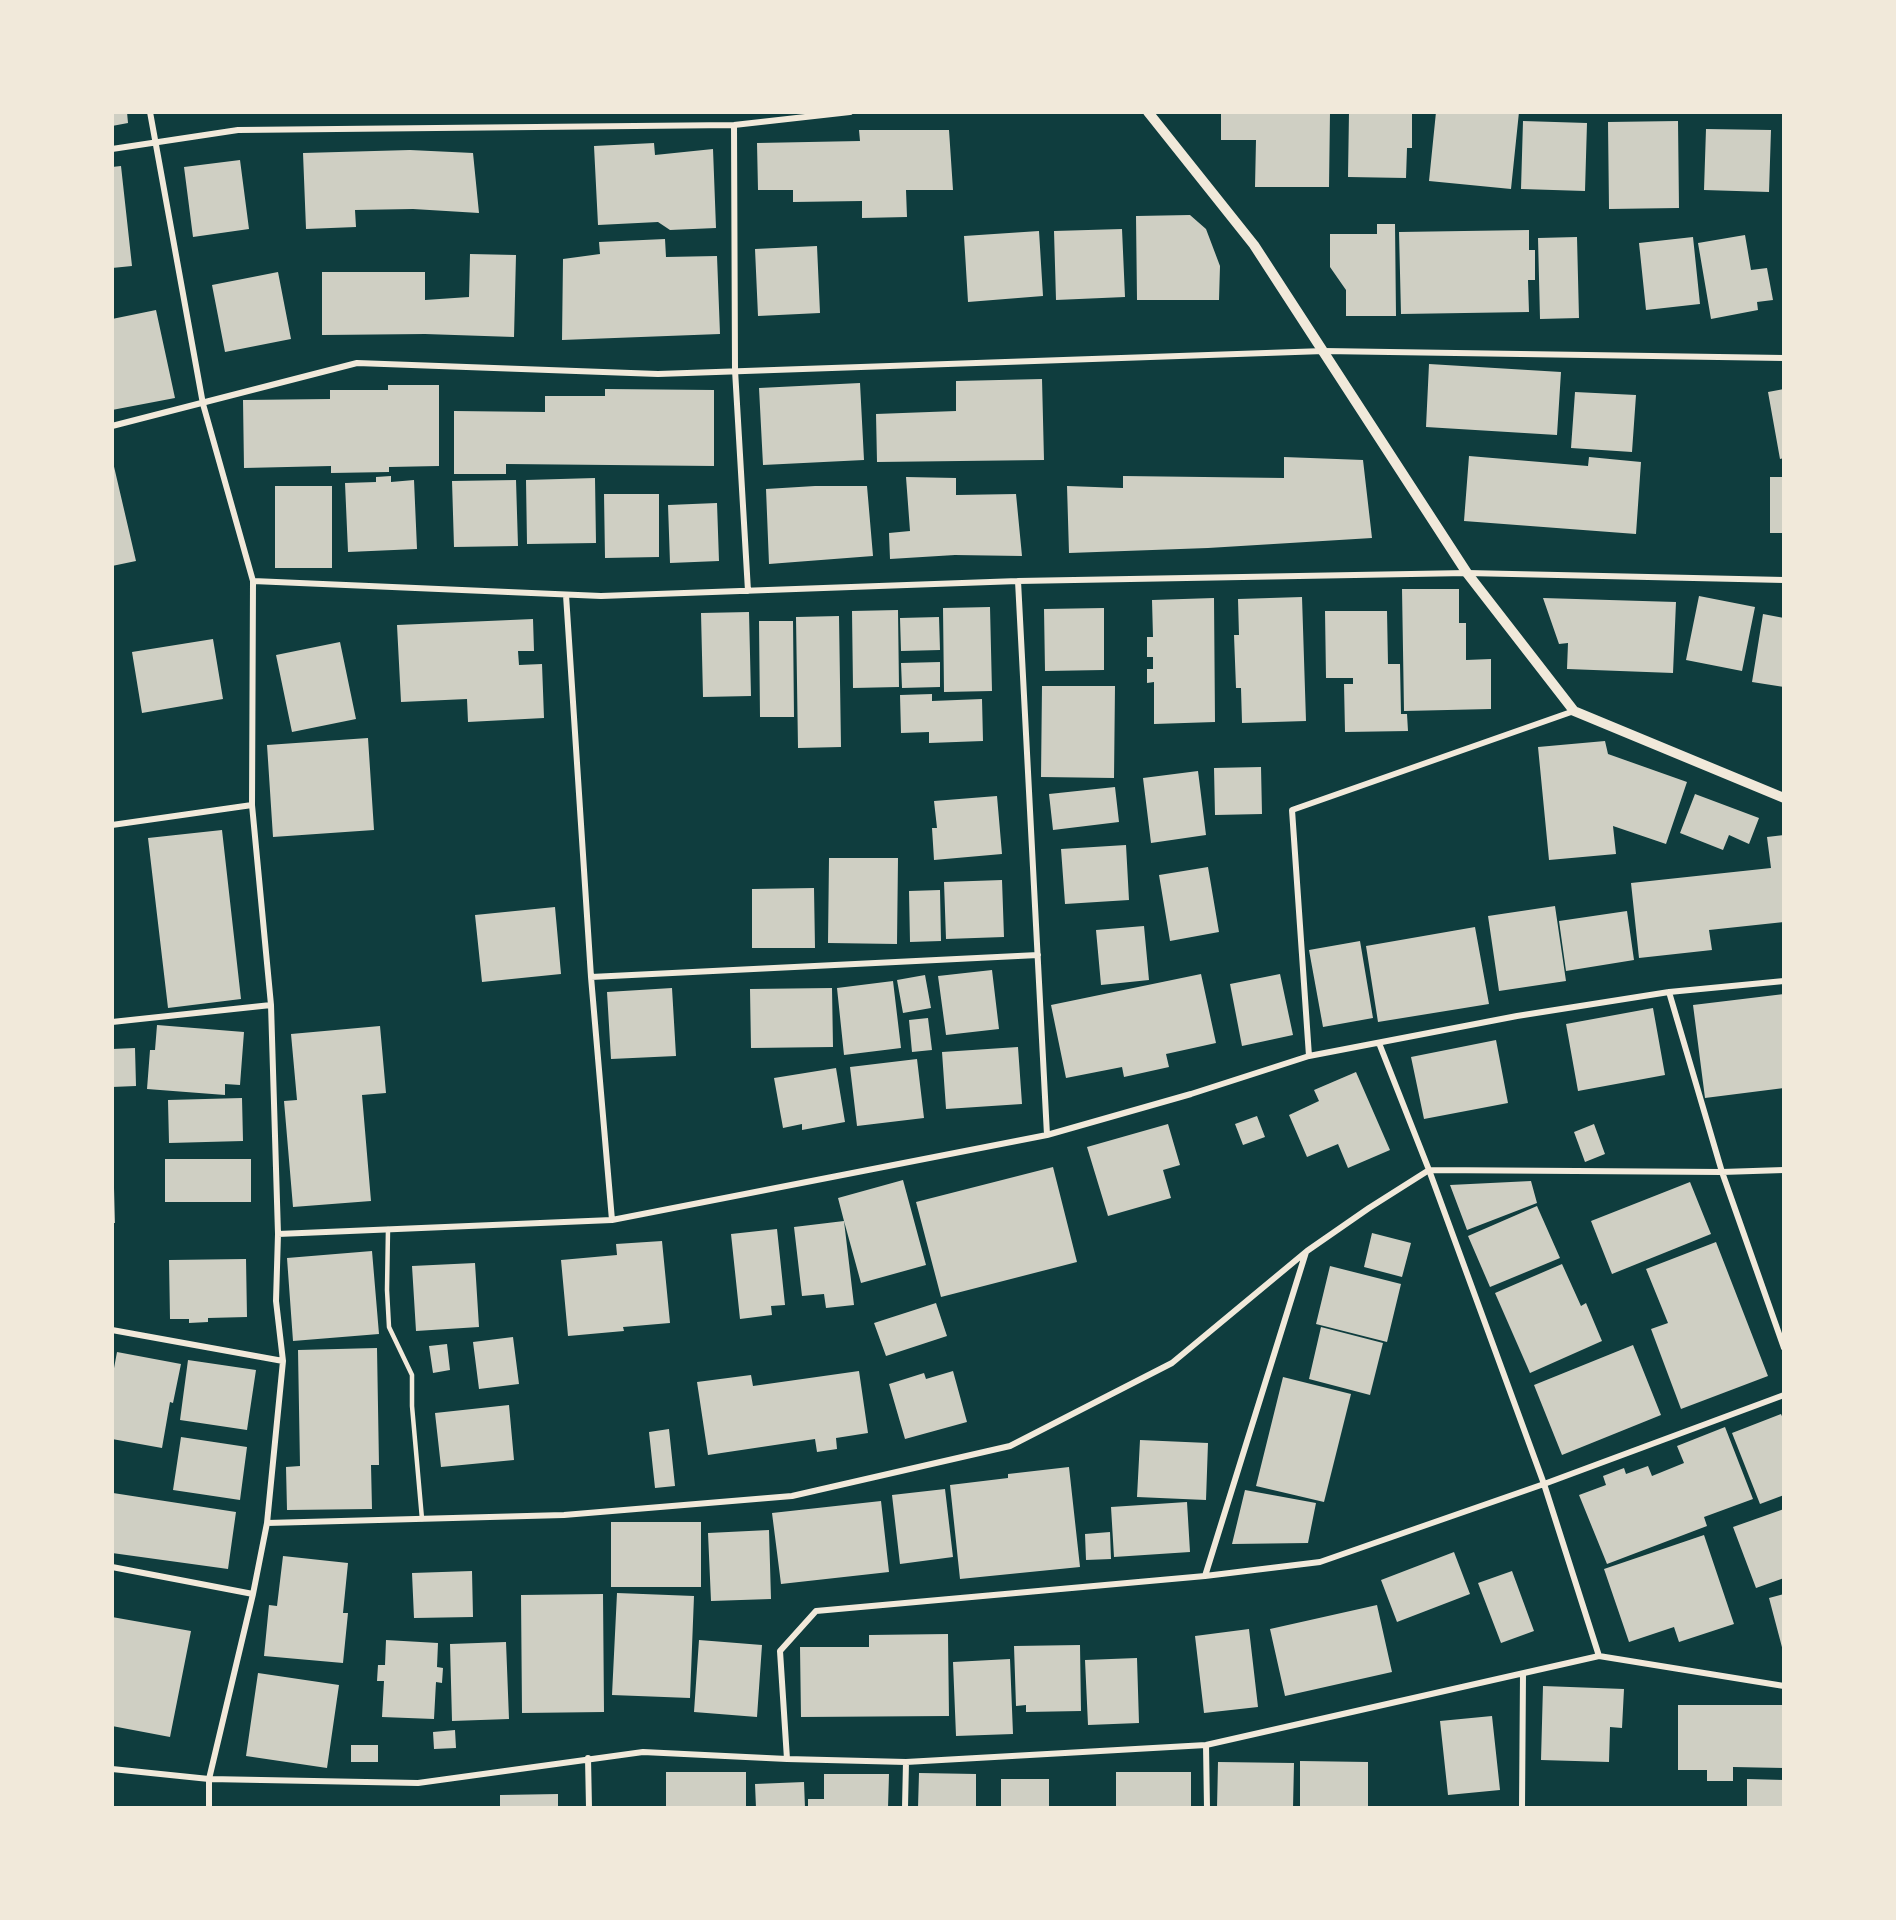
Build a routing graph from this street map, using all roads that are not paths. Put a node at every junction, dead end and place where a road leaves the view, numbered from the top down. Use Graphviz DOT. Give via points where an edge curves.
graph roads {
  1 [pos="150,112"];
  2 [pos="850,112"];
  3 [pos="1148,112"];
  4 [pos="734,125"];
  5 [pos="156,142"];
  6 [pos="112,148"];
  7 [pos="1324,351"];
  8 [pos="1784,358"];
  9 [pos="735,370"];
  10 [pos="203,404"];
  11 [pos="112,426"];
  12 [pos="1467,573"];
  13 [pos="253,580"];
  14 [pos="1018,580"];
  15 [pos="1784,580"];
  16 [pos="748,591"];
  17 [pos="566,595"];
  18 [pos="1574,711"];
  19 [pos="1784,798"];
  20 [pos="252,805"];
  21 [pos="112,825"];
  22 [pos="1038,955"];
  23 [pos="591,977"];
  24 [pos="1784,981"];
  25 [pos="1669,992"];
  26 [pos="271,1005"];
  27 [pos="112,1022"];
  28 [pos="1379,1043"];
  29 [pos="1310,1056"];
  30 [pos="1047,1135"];
  31 [pos="1428,1170"];
  32 [pos="1784,1170"];
  33 [pos="1722,1172"];
  34 [pos="612,1220"];
  35 [pos="388,1229"];
  36 [pos="278,1234"];
  37 [pos="1307,1251"];
  38 [pos="112,1330"];
  39 [pos="1784,1348"];
  40 [pos="283,1361"];
  41 [pos="1784,1395"];
  42 [pos="1544,1484"];
  43 [pos="422,1519"];
  44 [pos="267,1523"];
  45 [pos="112,1567"];
  46 [pos="1205,1576"];
  47 [pos="253,1594"];
  48 [pos="1599,1656"];
  49 [pos="1523,1674"];
  50 [pos="1784,1686"];
  51 [pos="1206,1745"];
  52 [pos="588,1758"];
  53 [pos="787,1759"];
  54 [pos="906,1762"];
  55 [pos="112,1769"];
  56 [pos="209,1779"];
  57 [pos="209,1808"];
  58 [pos="589,1808"];
  59 [pos="905,1808"];
  60 [pos="1207,1808"];
  61 [pos="1522,1808"];
  1 -- 5 [label="street"];
  2 -- 4 [label="street"];
  3 -- 7 [label="street" via="1254,245"];
  4 -- 5 [label="street" via="238,130"];
  4 -- 9 [label="street"];
  5 -- 6 [label="street"];
  5 -- 10 [label="street"];
  7 -- 8 [label="street"];
  7 -- 9 [label="street"];
  7 -- 12 [label="street"];
  9 -- 10 [label="street" via="658,374 357,363"];
  9 -- 16 [label="street"];
  10 -- 11 [label="street"];
  10 -- 13 [label="street"];
  12 -- 14 [label="street"];
  12 -- 15 [label="street"];
  12 -- 18 [label="street"];
  13 -- 17 [label="street"];
  13 -- 20 [label="street"];
  14 -- 16 [label="street"];
  14 -- 22 [label="street"];
  16 -- 17 [label="street"];
  17 -- 23 [label="street"];
  18 -- 19 [label="street"];
  18 -- 29 [label="street" via="1292,810"];
  20 -- 21 [label="street"];
  20 -- 26 [label="street"];
  22 -- 23 [label="street"];
  22 -- 30 [label="street"];
  23 -- 34 [label="street"];
  24 -- 25 [label="street"];
  25 -- 28 [label="street"];
  25 -- 33 [label="street"];
  26 -- 27 [label="street"];
  26 -- 36 [label="street"];
  28 -- 29 [label="street"];
  28 -- 31 [label="street"];
  29 -- 30 [label="street"];
  30 -- 34 [label="street"];
  31 -- 33 [label="street"];
  31 -- 37 [label="street"];
  31 -- 42 [label="street"];
  32 -- 33 [label="street"];
  33 -- 39 [label="street"];
  34 -- 35 [label="street"];
  35 -- 36 [label="street"];
  35 -- 43 [label="lane" via="389,1327 412,1375"];
  36 -- 40 [label="street" via="276,1301"];
  37 -- 43 [label="street" via="1172,1363 1010,1446 792,1496 564,1515"];
  37 -- 46 [label="street"];
  38 -- 40 [label="street"];
  40 -- 44 [label="street"];
  41 -- 42 [label="street"];
  42 -- 46 [label="street" via="1320,1562"];
  42 -- 48 [label="street"];
  43 -- 44 [label="street"];
  44 -- 47 [label="street"];
  45 -- 47 [label="street"];
  46 -- 53 [label="street" via="816,1611 780,1651"];
  47 -- 56 [label="street"];
  48 -- 49 [label="street"];
  48 -- 50 [label="street"];
  49 -- 51 [label="street"];
  49 -- 61 [label="street"];
  51 -- 54 [label="street"];
  51 -- 60 [label="street"];
  52 -- 53 [label="street" via="643,1752"];
  52 -- 56 [label="street" via="418,1783"];
  52 -- 58 [label="street"];
  53 -- 54 [label="street"];
  54 -- 59 [label="street"];
  55 -- 56 [label="street"];
  56 -- 57 [label="street"];
}
